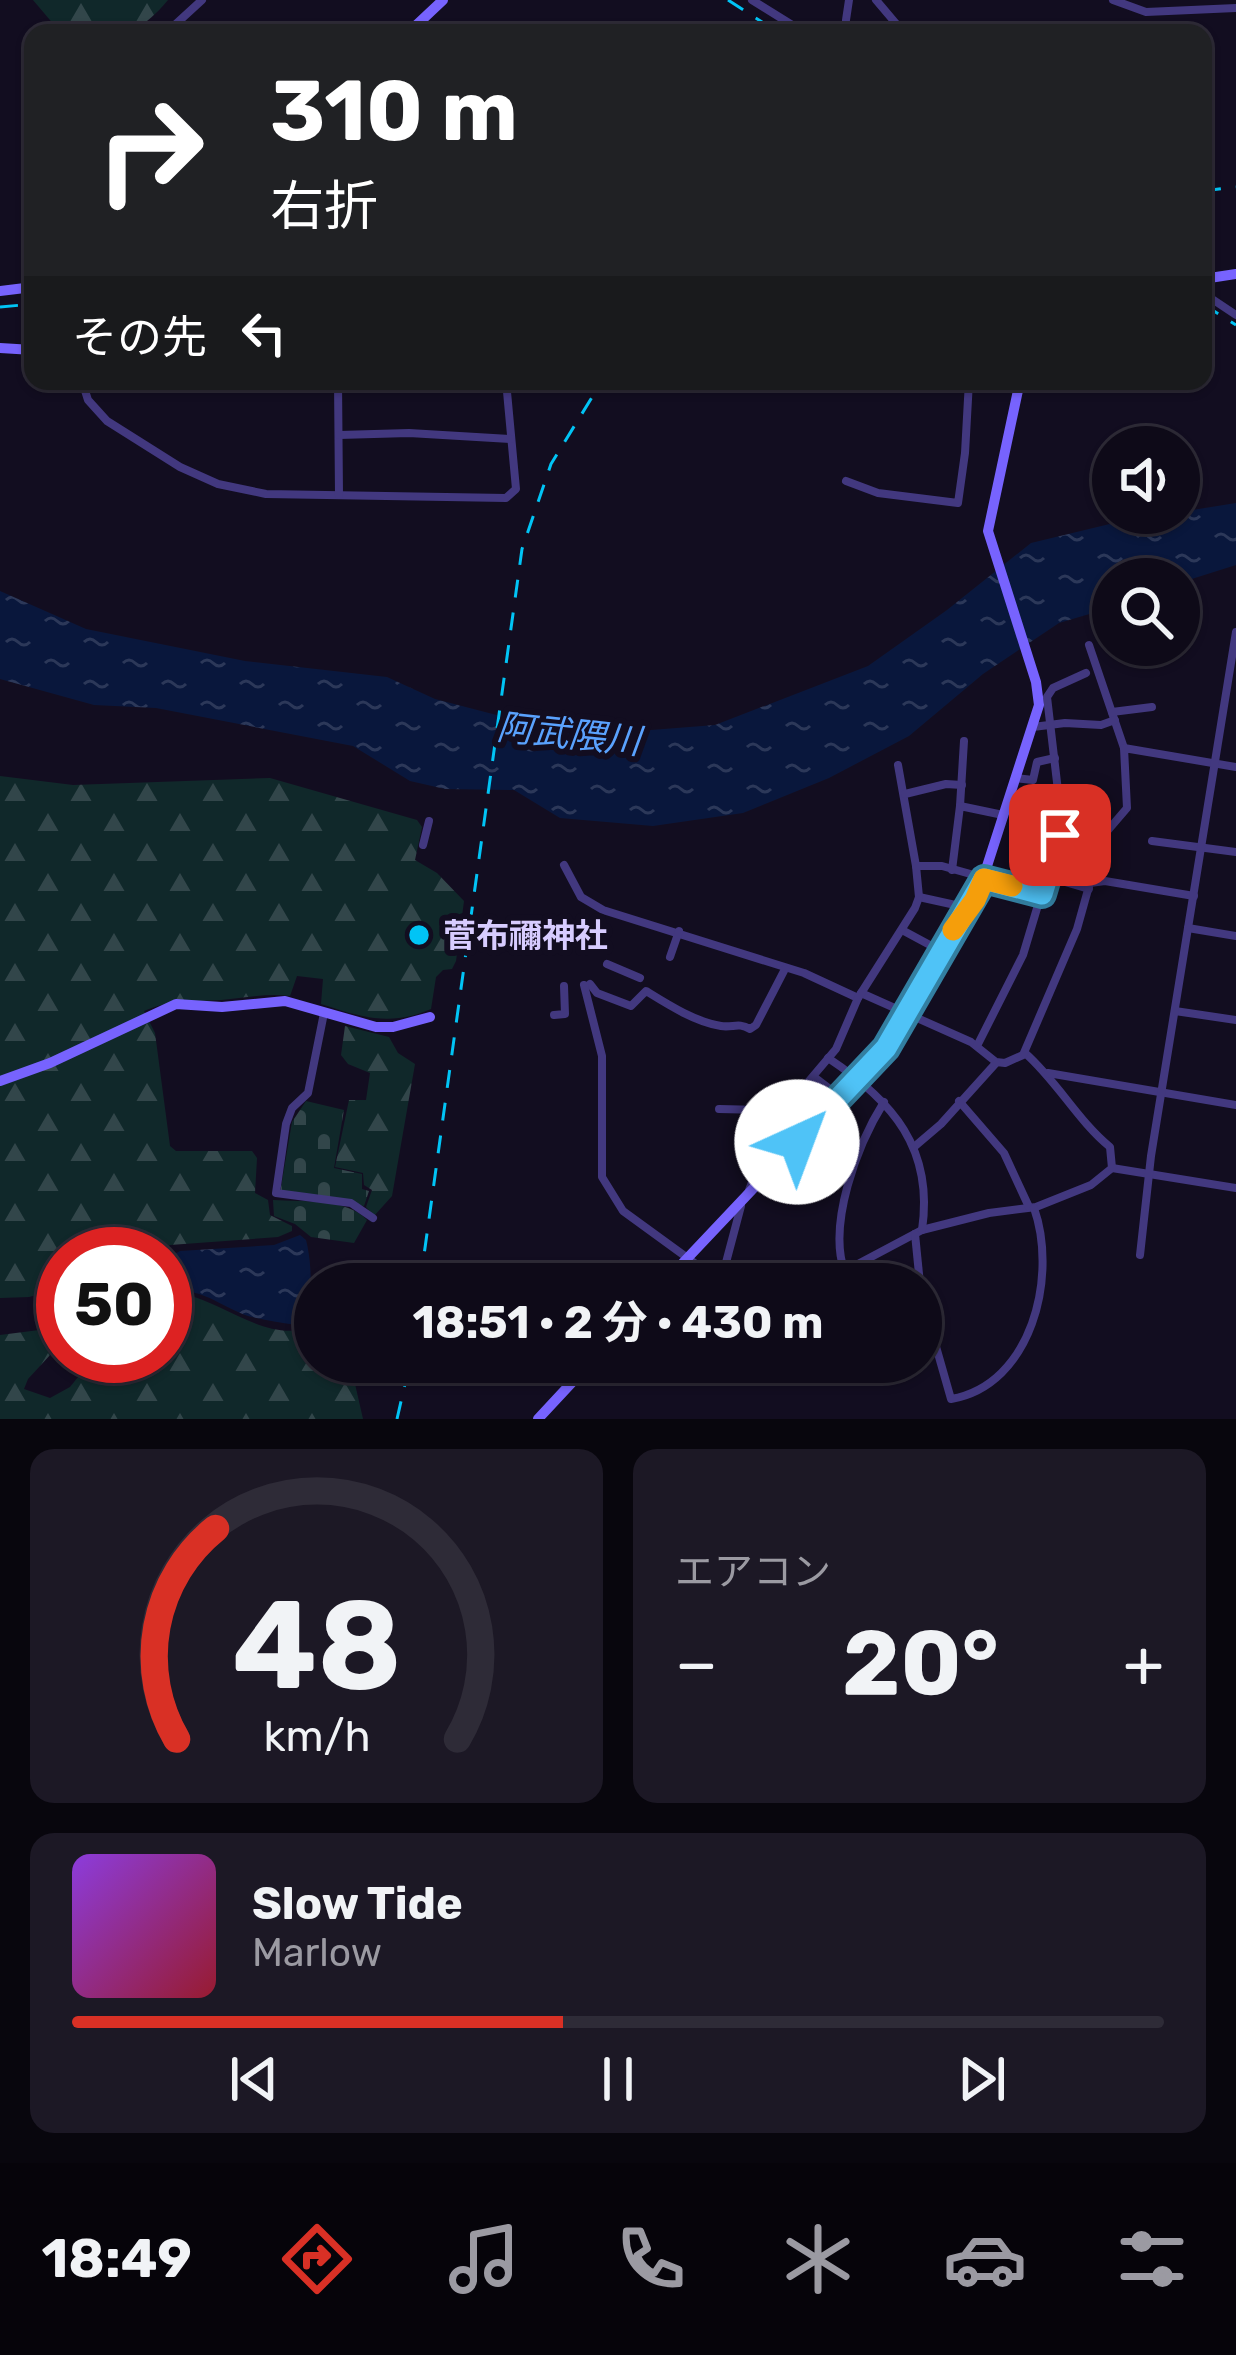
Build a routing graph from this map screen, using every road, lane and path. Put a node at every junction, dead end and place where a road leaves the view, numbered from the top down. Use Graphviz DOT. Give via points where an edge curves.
graph roads {
  1 [pos="202,0"];
  2 [pos="442,0"];
  3 [pos="752,0"];
  4 [pos="849,0"];
  5 [pos="876,0"];
  6 [pos="1113,0"];
  7 [pos="1236,8"];
  8 [pos="846,20"];
  9 [pos="176,24"];
  10 [pos="417,24"];
  11 [pos="791,24"];
  12 [pos="896,24"];
  13 [pos="84,390"];
  14 [pos="338,390"];
  15 [pos="507,390"];
  16 [pos="968,390"];
  17 [pos="1018,390"];
  18 [pos="340,435"];
  19 [pos="511,439"];
  20 [pos="846,482"];
  21 [pos="339,495"];
  22 [pos="1236,632"];
  23 [pos="1089,645"];
  24 [pos="1086,673"];
  25 [pos="1152,707"];
  26 [pos="1114,716"];
  27 [pos="1049,726"];
  28 [pos="1033,727"];
  29 [pos="964,741"];
  30 [pos="1124,748"];
  31 [pos="1055,758"];
  32 [pos="1216,763"];
  33 [pos="898,765"];
  34 [pos="1236,766"];
  35 [pos="1015,778"];
  36 [pos="962,785"];
  37 [pos="905,794"];
  38 [pos="960,806"];
  39 [pos="1004,815"];
  40 [pos="429,821"];
  41 [pos="1152,841"];
  42 [pos="423,844"];
  43 [pos="1201,847"];
  44 [pos="1236,852"];
  45 [pos="564,865"];
  46 [pos="916,866"];
  47 [pos="952,869"];
  48 [pos="1048,877"];
  49 [pos="984,879"];
  50 [pos="1089,886"];
  51 [pos="1042,894"];
  52 [pos="1193,896"];
  53 [pos="919,897"];
  54 [pos="969,908"];
  55 [pos="1188,928"];
  56 [pos="902,930"];
  57 [pos="679,931"];
  58 [pos="1236,936"];
  59 [pos="941,950"];
  60 [pos="670,958"];
  61 [pos="607,964"];
  62 [pos="785,969"];
  63 [pos="640,978"];
  64 [pos="564,986"];
  65 [pos="860,995"];
  66 [pos="324,1011"];
  67 [pos="1175,1011"];
  68 [pos="907,1012"];
  69 [pos="554,1015"];
  70 [pos="430,1017"];
  71 [pos="1236,1020"];
  72 [pos="976,1046"];
  73 [pos="1025,1053"];
  74 [pos="828,1058"];
  75 [pos="996,1062"];
  76 [pos="1048,1073"];
  77 [pos="814,1077"];
  78 [pos="856,1078"];
  79 [pos="0,1081"];
  80 [pos="1162,1093"];
  81 [pos="839,1096"];
  82 [pos="959,1101"];
  83 [pos="884,1102"];
  84 [pos="1236,1105"];
  85 [pos="718,1109"];
  86 [pos="779,1115"];
  87 [pos="914,1147"];
  88 [pos="1112,1168"];
  89 [pos="1149,1174"];
  90 [pos="1236,1188"];
  91 [pos="745,1196"];
  92 [pos="1031,1207"];
  93 [pos="373,1218"];
  94 [pos="919,1232"];
  95 [pos="1140,1255"];
  96 [pos="686,1258"];
  97 [pos="682,1263"];
  98 [pos="696,1263"];
  99 [pos="726,1263"];
  100 [pos="843,1263"];
  101 [pos="864,1263"];
  102 [pos="920,1263"];
  103 [pos="942,1368"];
  104 [pos="571,1383"];
  105 [pos="538,1419"];
  1 -- 9 [label="street"];
  2 -- 10 [label="main road"];
  3 -- 11 [label="street"];
  4 -- 8 [label="street"];
  5 -- 12 [label="street"];
  6 -- 7 [label="street" via="1146,12"];
  13 -- 21 [label="street" via="107,421 197,477 266,494"];
  14 -- 18 [label="street"];
  15 -- 19 [label="street"];
  16 -- 20 [label="street" via="958,503"];
  17 -- 28 [label="main road" via="988,532 1039,700"];
  18 -- 19 [label="street"];
  18 -- 21 [label="street"];
  19 -- 21 [label="street" via="516,489 509,498"];
  22 -- 32 [label="street"];
  23 -- 26 [label="street"];
  24 -- 27 [label="street" via="1049,692"];
  25 -- 26 [label="street"];
  26 -- 27 [label="street"];
  26 -- 30 [label="street"];
  27 -- 28 [label="street"];
  27 -- 31 [label="street"];
  28 -- 35 [label="main road"];
  29 -- 36 [label="street"];
  30 -- 32 [label="street"];
  30 -- 50 [label="street" via="1129,802 1103,836"];
  31 -- 35 [label="street" via="1037,762 1033,780"];
  31 -- 48 [label="street" via="1062,825"];
  32 -- 34 [label="street"];
  32 -- 43 [label="street"];
  33 -- 37 [label="street"];
  35 -- 39 [label="main road"];
  36 -- 37 [label="street"];
  36 -- 38 [label="street"];
  37 -- 46 [label="street"];
  38 -- 39 [label="street"];
  38 -- 47 [label="street"];
  39 -- 49 [label="main road"];
  40 -- 42 [label="street"];
  41 -- 43 [label="street"];
  43 -- 44 [label="street"];
  43 -- 52 [label="street"];
  45 -- 57 [label="street" via="581,897 598,908"];
  46 -- 47 [label="street"];
  46 -- 53 [label="street"];
  47 -- 49 [label="street"];
  48 -- 50 [label="street"];
  48 -- 51 [label="street"];
  49 -- 51 [label="street"];
  49 -- 54 [label="main road"];
  50 -- 52 [label="street" via="1105,881"];
  50 -- 73 [label="street"];
  51 -- 72 [label="street" via="1020,962"];
  52 -- 55 [label="street"];
  53 -- 54 [label="street"];
  53 -- 56 [label="street"];
  54 -- 59 [label="main road"];
  55 -- 58 [label="street"];
  55 -- 67 [label="street"];
  56 -- 59 [label="street"];
  56 -- 65 [label="street"];
  57 -- 60 [label="street"];
  57 -- 62 [label="street"];
  59 -- 68 [label="main road"];
  61 -- 63 [label="street"];
  62 -- 65 [label="street"];
  62 -- 96 [label="street" via="750,1029 693,1016 646,991 631,1006 587,984 602,1056 602,1177 623,1211"];
  64 -- 69 [label="street" via="565,1014"];
  65 -- 68 [label="street"];
  65 -- 74 [label="street"];
  66 -- 70 [label="main road" via="376,1027"];
  66 -- 79 [label="main road" via="274,1000 176,1004"];
  66 -- 93 [label="street" via="308,1093 286,1124 276,1193 355,1204"];
  67 -- 71 [label="street"];
  67 -- 80 [label="street"];
  68 -- 72 [label="street"];
  68 -- 78 [label="main road"];
  72 -- 75 [label="street"];
  73 -- 75 [label="street"];
  73 -- 76 [label="street"];
  74 -- 77 [label="street"];
  74 -- 78 [label="street"];
  75 -- 82 [label="street"];
  76 -- 80 [label="street"];
  76 -- 88 [label="street" via="1092,1134 1111,1147"];
  77 -- 81 [label="street"];
  77 -- 86 [label="street"];
  78 -- 81 [label="main road"];
  78 -- 83 [label="street"];
  80 -- 84 [label="street"];
  80 -- 89 [label="street"];
  81 -- 91 [label="main road"];
  82 -- 87 [label="street"];
  82 -- 92 [label="street" via="1004,1153"];
  83 -- 87 [label="street"];
  83 -- 100 [label="street" via="840,1215"];
  85 -- 86 [label="street"];
  86 -- 91 [label="street"];
  87 -- 94 [label="street" via="927,1190"];
  88 -- 89 [label="street"];
  88 -- 92 [label="street" via="1091,1185"];
  89 -- 90 [label="street"];
  89 -- 95 [label="street"];
  91 -- 96 [label="main road"];
  91 -- 99 [label="street"];
  92 -- 94 [label="street"];
  92 -- 103 [label="street" via="1041,1228 1030,1332 990,1385 951,1399"];
  94 -- 101 [label="street"];
  94 -- 102 [label="street"];
  96 -- 97 [label="main road"];
  96 -- 98 [label="street"];
  104 -- 105 [label="main road"];
}
